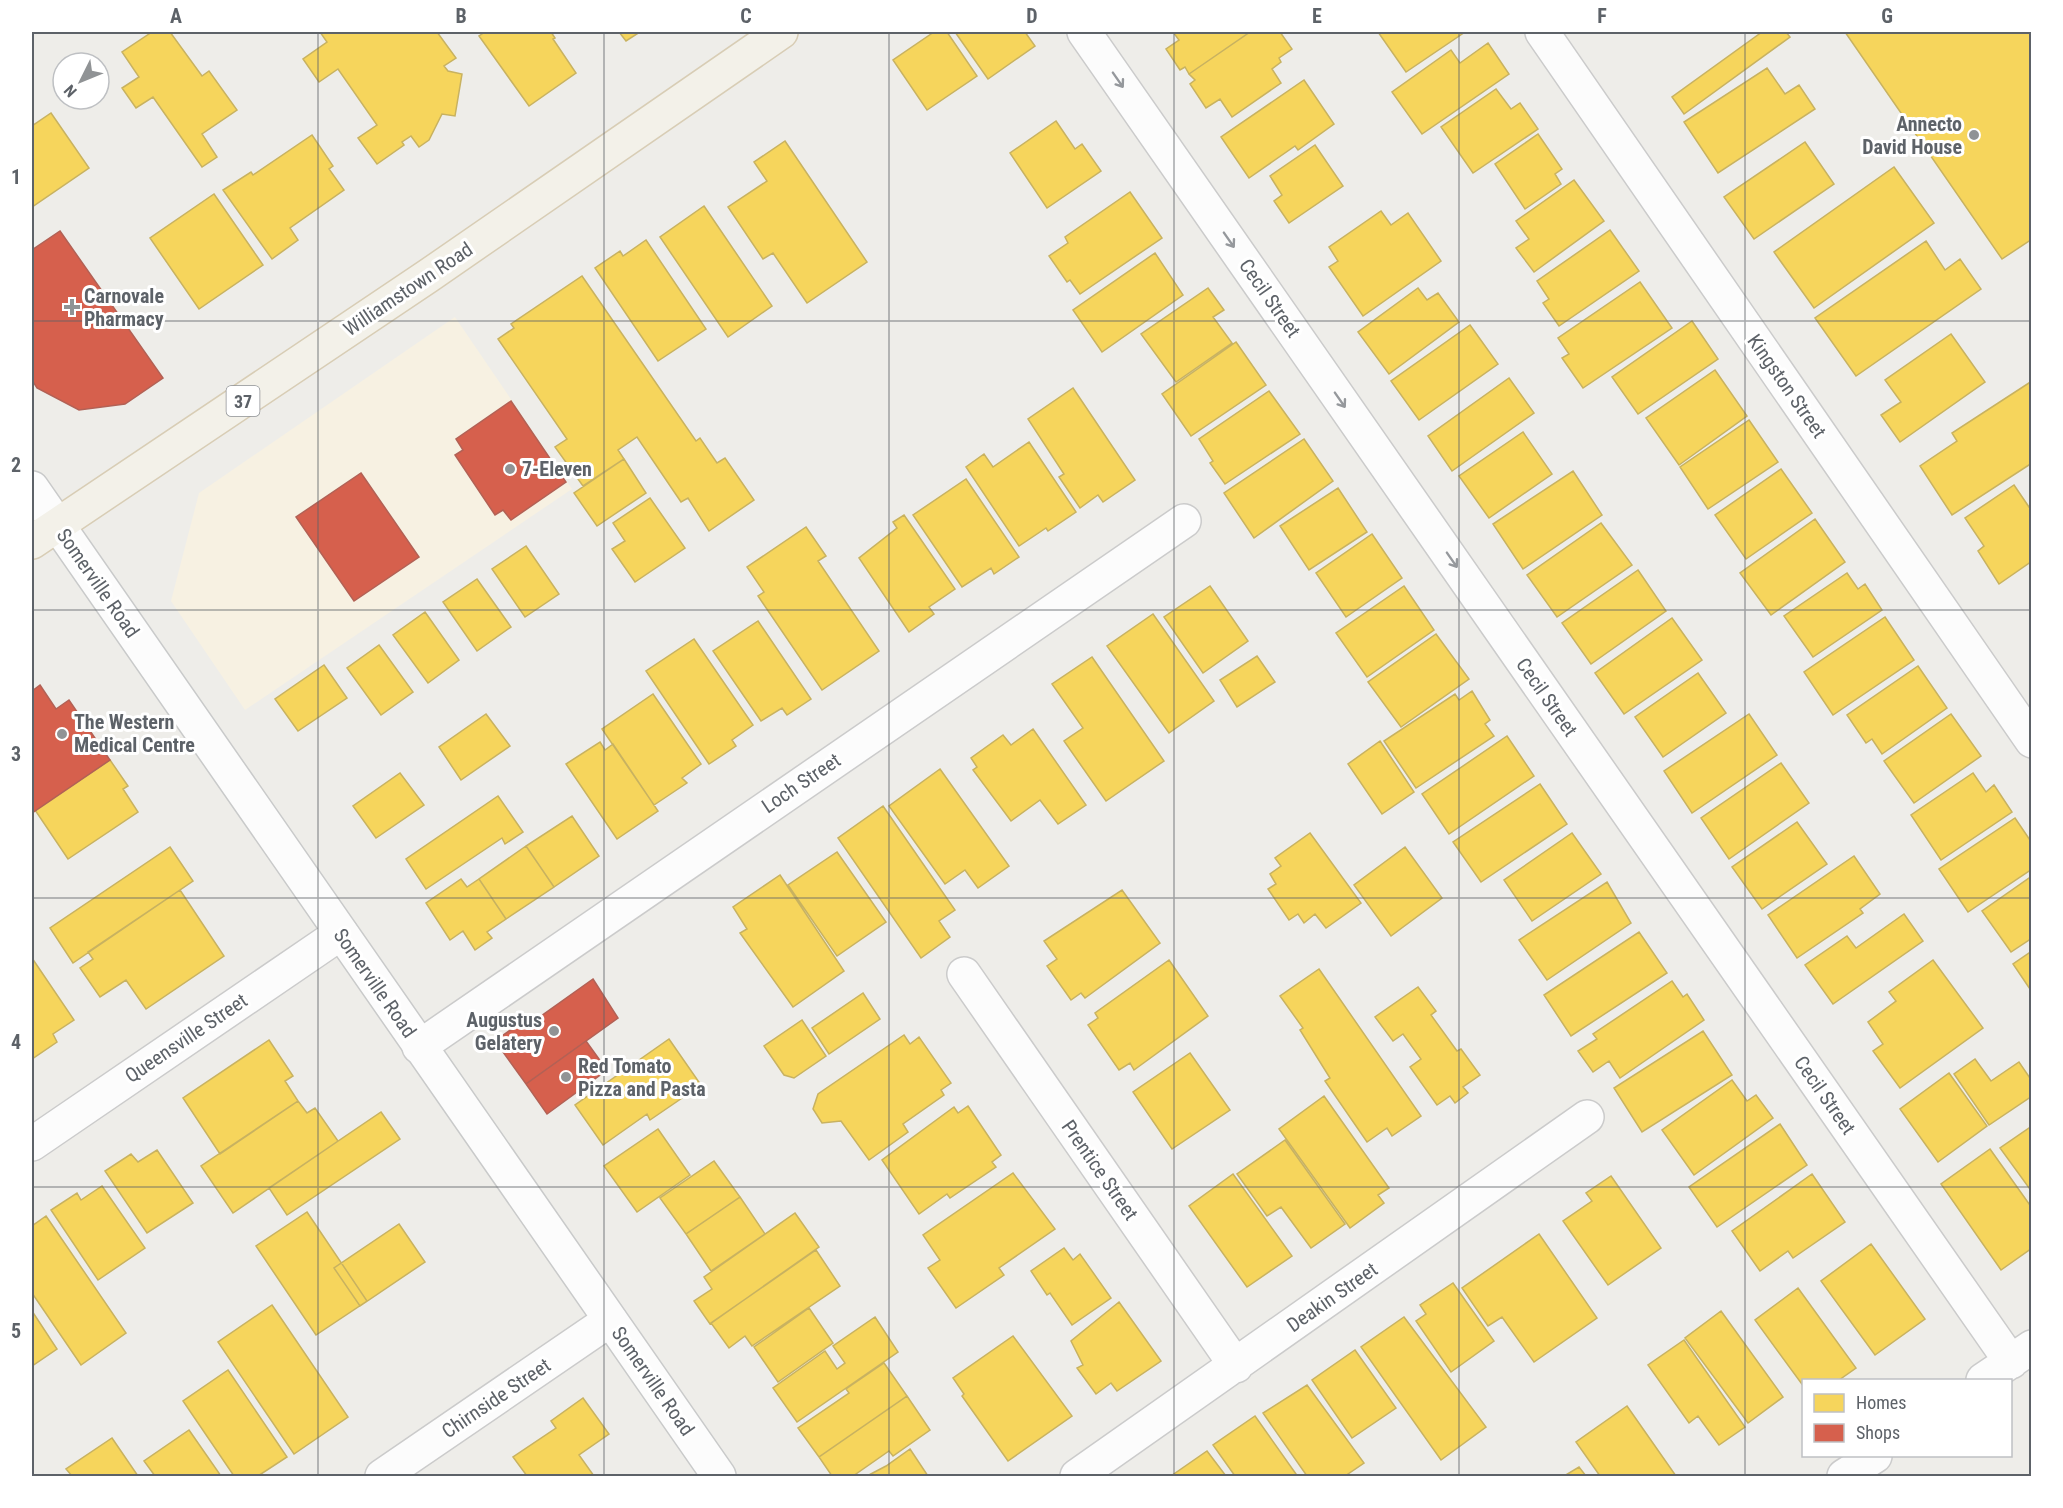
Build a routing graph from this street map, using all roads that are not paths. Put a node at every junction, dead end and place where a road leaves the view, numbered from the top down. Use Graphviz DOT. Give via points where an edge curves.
graph roads {
  1 [pos="781,32"];
  2 [pos="1084,32"];
  3 [pos="1542,32"];
  4 [pos="32,488"];
  5 [pos="1184,521"];
  6 [pos="44,534"];
  7 [pos="2031,741"];
  8 [pos="341,933"];
  9 [pos="964,974"];
  10 [pos="419,1047"];
  11 [pos="1587,1117"];
  12 [pos="32,1144"];
  13 [pos="610,1320"];
  14 [pos="2021,1354"];
  15 [pos="1236,1366"];
  16 [pos="1984,1379"];
  17 [pos="1872,1457"];
  18 [pos="382,1476"];
  19 [pos="719,1476"];
  20 [pos="1077,1476"];
  21 [pos="1844,1476"];
  1 -- 6 [label="main road, Williamstown Road / 37"];
  2 -- 14 [label="street, Cecil Street, one-way"];
  3 -- 7 [label="street, Kingston Street"];
  4 -- 6 [label="street, Somerville Road"];
  5 -- 10 [label="street, Loch Street"];
  6 -- 8 [label="street, Somerville Road"];
  8 -- 10 [label="street, Somerville Road"];
  8 -- 12 [label="street, Queensville Street"];
  9 -- 15 [label="street, Prentice Street"];
  10 -- 13 [label="street, Somerville Road"];
  11 -- 15 [label="street, Deakin Street"];
  13 -- 18 [label="street, Chirnside Street"];
  13 -- 19 [label="street, Somerville Road"];
  14 -- 16 [label="street"];
  15 -- 20 [label="street, Deakin Street"];
  17 -- 21 [label="street"];
}
